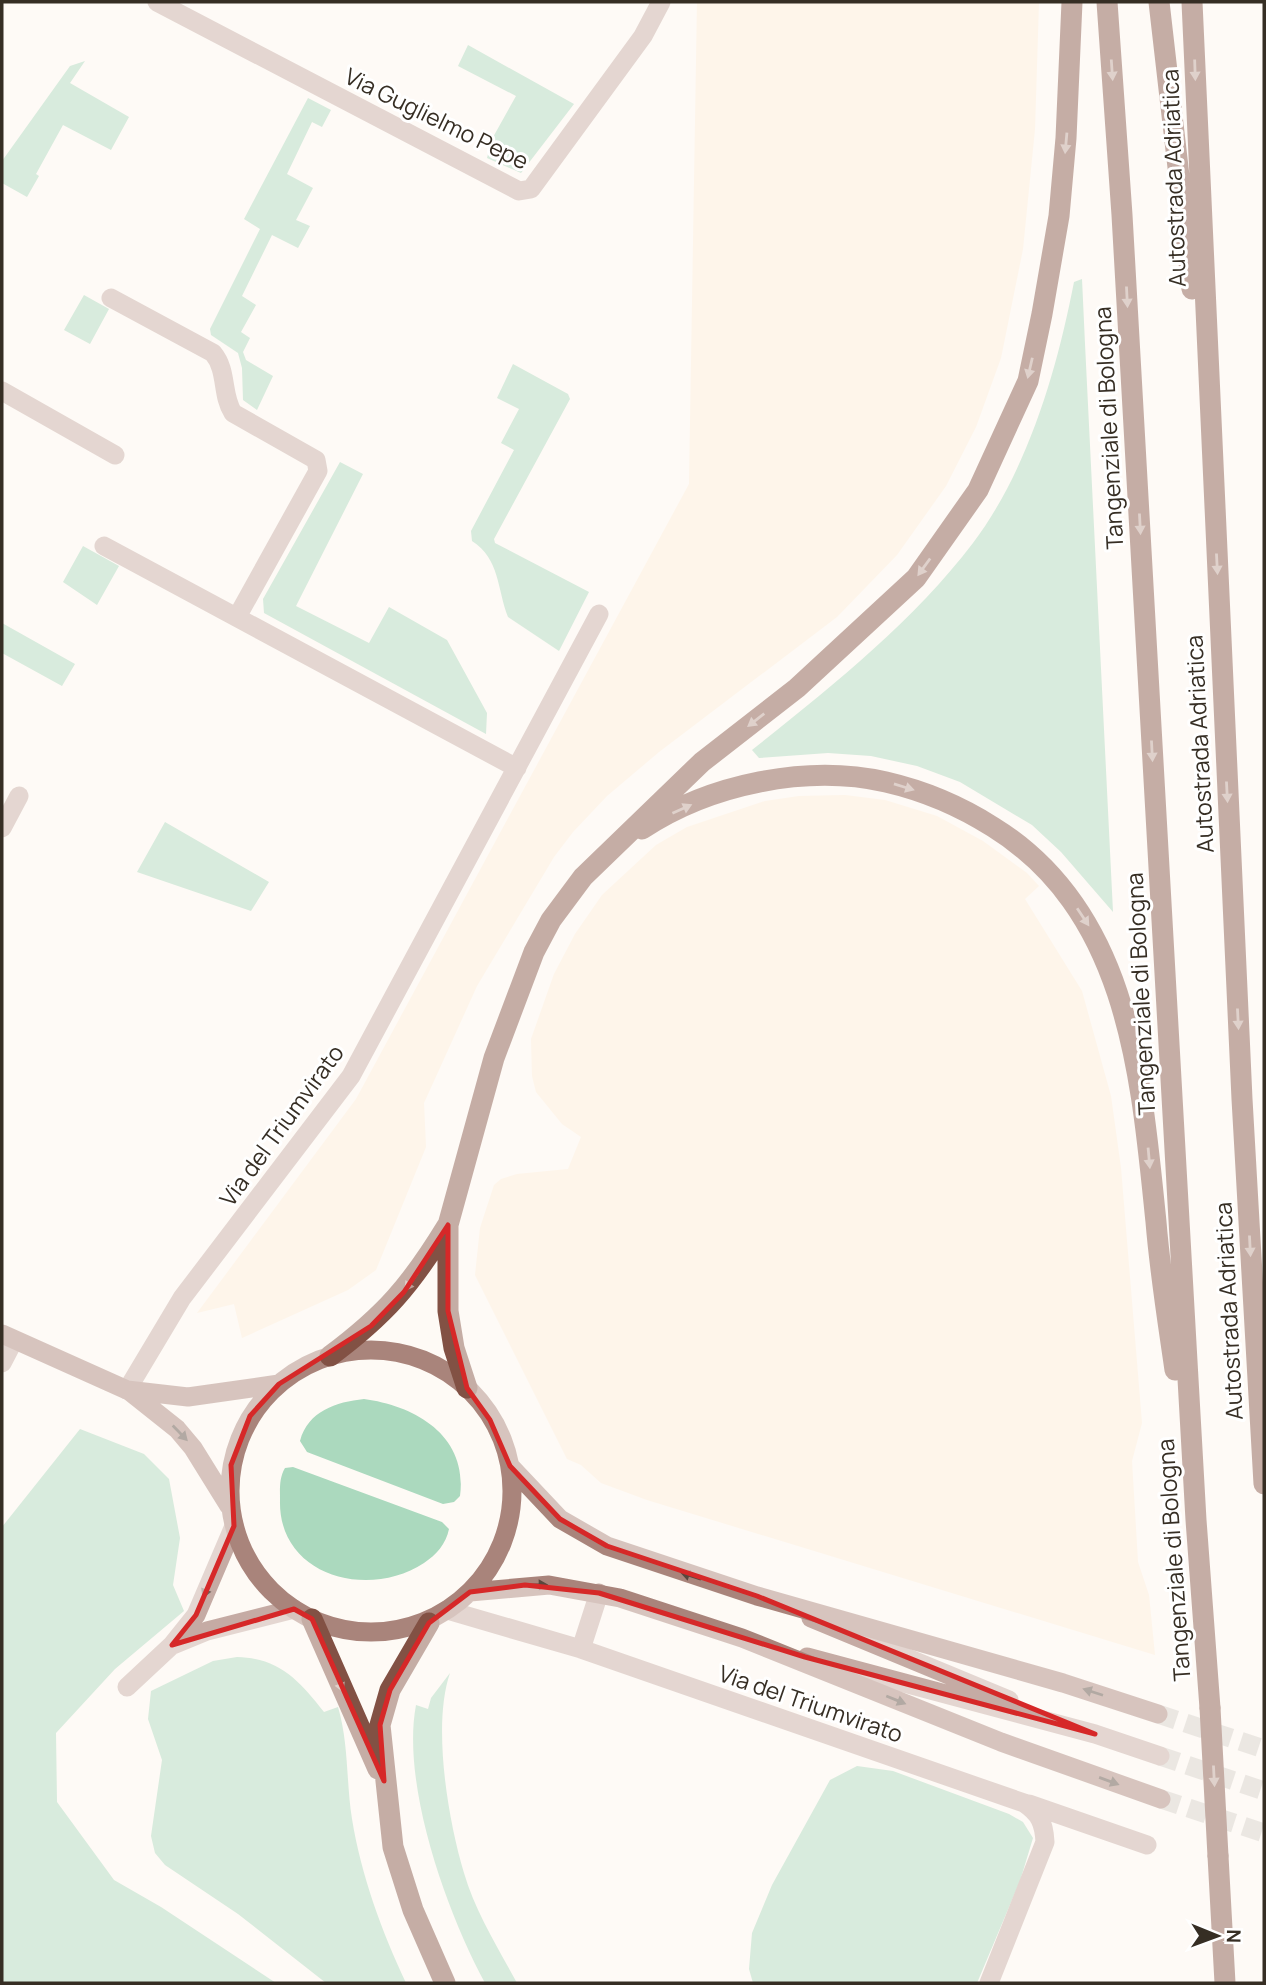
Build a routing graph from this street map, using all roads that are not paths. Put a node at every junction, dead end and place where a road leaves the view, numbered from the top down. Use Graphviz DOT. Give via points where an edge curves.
graph roads {
  1 [pos="157,2"];
  2 [pos="661,2"];
  3 [pos="1072,2"];
  4 [pos="1107,2"];
  5 [pos="1159,2"];
  6 [pos="1192,2"];
  7 [pos="111,298"];
  8 [pos="2,391"];
  9 [pos="1211,447"];
  10 [pos="115,455"];
  11 [pos="104,546"];
  12 [pos="599,614"];
  13 [pos="237,617"];
  14 [pos="517,768"];
  15 [pos="19,796"];
  16 [pos="2,828"];
  17 [pos="603,856"];
  18 [pos="448,1225"];
  19 [pos="8,1337"];
  20 [pos="330,1356"];
  21 [pos="2,1363"];
  22 [pos="278,1384"];
  23 [pos="467,1388"];
  24 [pos="127,1390"];
  25 [pos="510,1466"];
  26 [pos="1264,1484"];
  27 [pos="233,1517"];
  28 [pos="1196,1520"];
  29 [pos="470,1592"];
  30 [pos="599,1592"];
  31 [pos="757,1596"];
  32 [pos="447,1610"];
  33 [pos="303,1614"];
  34 [pos="429,1623"];
  35 [pos="742,1638"];
  36 [pos="172,1645"];
  37 [pos="581,1649"];
  38 [pos="127,1687"];
  39 [pos="1158,1714"];
  40 [pos="1095,1734"];
  41 [pos="1160,1756"];
  42 [pos="384,1780"];
  43 [pos="1161,1799"];
  44 [pos="1024,1803"];
  45 [pos="1147,1845"];
  46 [pos="1221,1898"];
  47 [pos="445,1983"];
  48 [pos="989,1983"];
  49 [pos="1215,1983"];
  50 [pos="1225,1983"];
  1 -- 2 [label="street, Via Guglielmo Pepe" via="519,191 531,189 643,36"];
  3 -- 17 [label="highway, one-way" via="1059,216 1042,314 1027,381 978,490 916,578 797,688 702,762"];
  4 -- 28 [label="highway, Tangenziale di Bologna, one-way"];
  5 -- 9 [label="highway"];
  6 -- 9 [label="highway, Autostrada Adriatica, one-way"];
  7 -- 13 [label="street" via="213,354 220,362 233,413 316,460 318,471"];
  8 -- 10 [label="street"];
  9 -- 26 [label="highway, Autostrada Adriatica, one-way"];
  11 -- 13 [label="street"];
  12 -- 14 [label="street, Via del Triumvirato"];
  13 -- 14 [label="street"];
  14 -- 24 [label="street, Via del Triumvirato" via="351,1076 182,1298"];
  15 -- 16 [label="street"];
  17 -- 18 [label="highway" via="568,897 534,952 494,1058"];
  17 -- 28 [label="highway, one-way" via="646,827 718,794 832,775 869,778 936,797 1010,838 1040,863 1090,928 1125,1011 1146,1118 1158,1252"];
  18 -- 20 [label="highway, one-way" via="404,1292 371,1326"];
  18 -- 23 [label="highway" via="448,1311"];
  19 -- 21 [label="street"];
  19 -- 24 [label="main road"];
  20 -- 22 [label="main road"];
  20 -- 23 [label="main road" via="364,1350 402,1354 433,1365"];
  22 -- 24 [label="main road" via="188,1397"];
  22 -- 27 [label="main road" via="250,1416 231,1465"];
  23 -- 25 [label="main road" via="490,1420"];
  24 -- 27 [label="main road, one-way" via="185,1438"];
  25 -- 29 [label="main road" via="507,1528 490,1568"];
  31 -- 25 [label="main road, Via del Triumvirato, one-way" via="589,1538 545,1507"];
  27 -- 33 [label="main road" via="256,1570"];
  27 -- 36 [label="street, one-way" via="196,1615"];
  28 -- 46 [label="highway, Tangenziale di Bologna, one-way, bridge"];
  29 -- 30 [label="main road, Via del Triumvirato, one-way" via="549,1585"];
  29 -- 32 [label="main road"];
  30 -- 35 [label="main road, Via del Triumvirato"];
  30 -- 37 [label="street"];
  39 -- 31 [label="main road, Via del Triumvirato, one-way"];
  31 -- 40 [label="street, Via del Triumvirato"];
  32 -- 34 [label="main road"];
  32 -- 37 [label="street, Via del Triumvirato"];
  33 -- 34 [label="main road" via="359,1633 408,1630"];
  33 -- 36 [label="street" via="207,1631"];
  33 -- 42 [label="highway, one-way"];
  34 -- 42 [label="highway" via="390,1690 380,1725"];
  35 -- 40 [label="street, Via del Triumvirato"];
  35 -- 43 [label="main road, Via del Triumvirato, one-way" via="1001,1742"];
  36 -- 38 [label="street"];
  37 -- 44 [label="street, Via del Triumvirato"];
  40 -- 41 [label="street, Via del Triumvirato"];
  42 -- 47 [label="highway" via="396,1857"];
  44 -- 45 [label="street, Via del Triumvirato"];
  44 -- 48 [label="street" via="1041,1818 1045,1842"];
  46 -- 49 [label="highway"];
  46 -- 50 [label="highway, Tangenziale di Bologna"];
}
